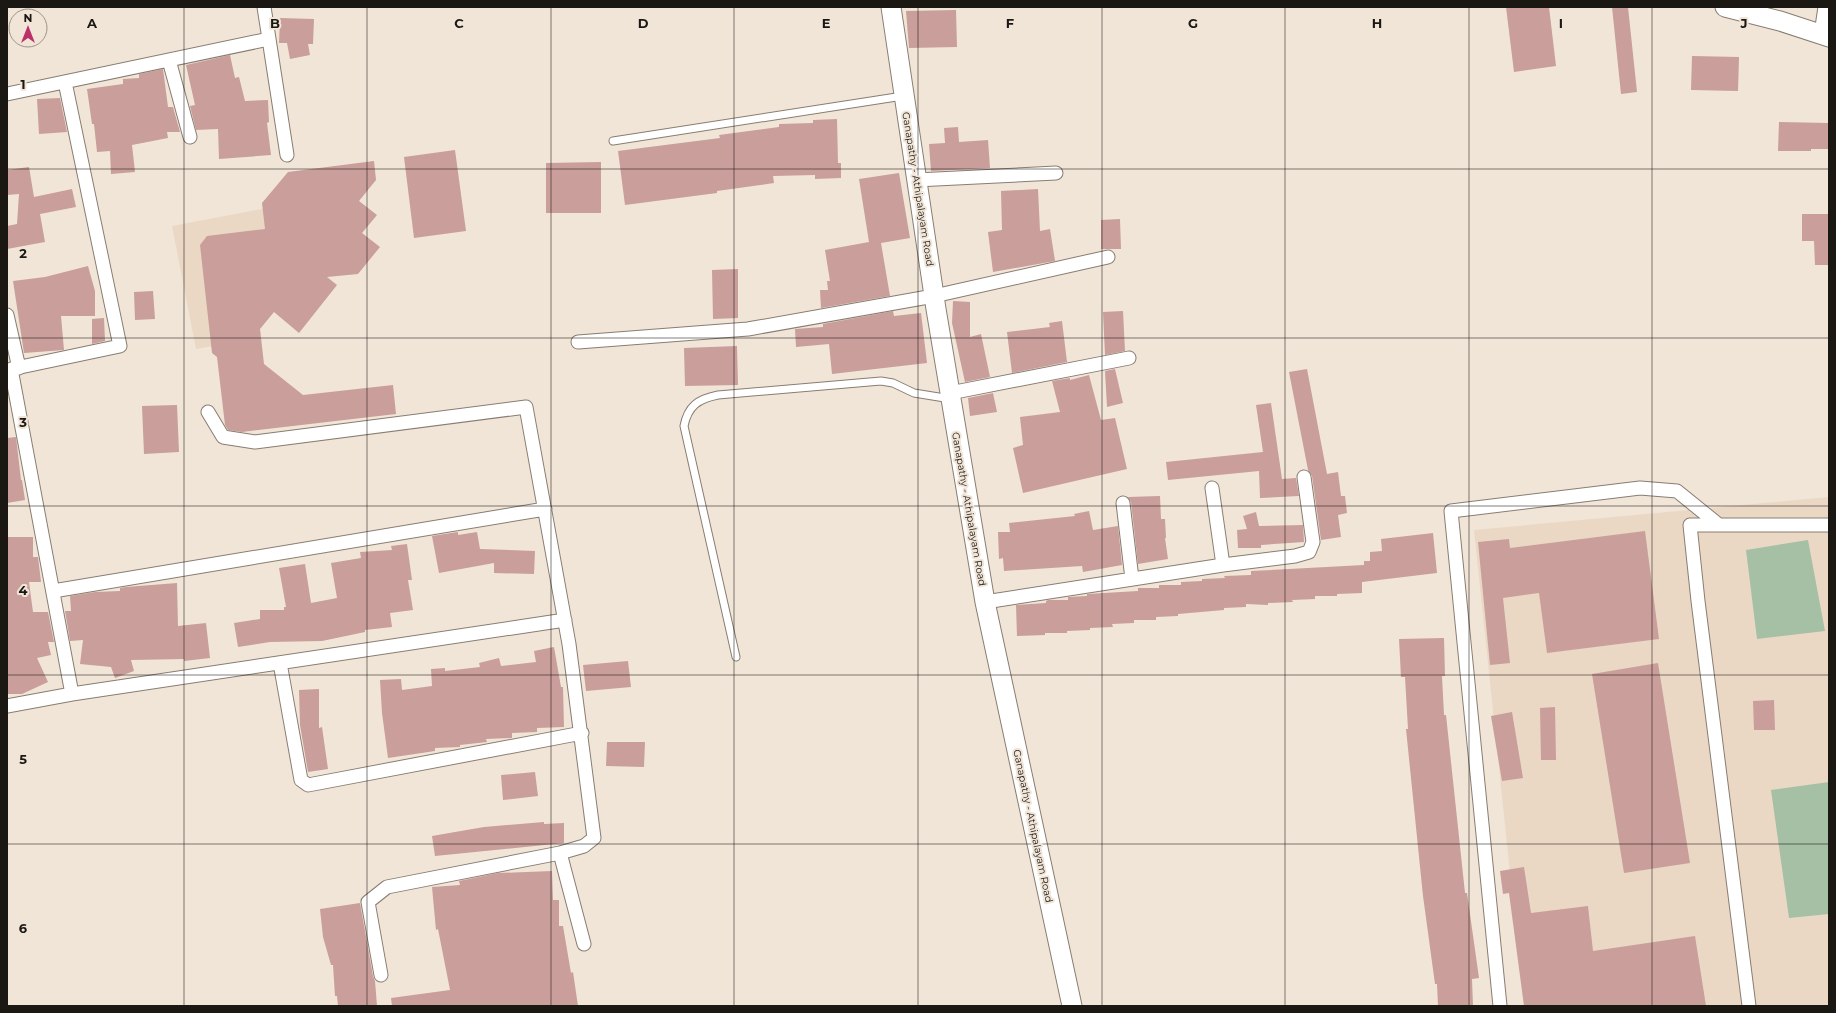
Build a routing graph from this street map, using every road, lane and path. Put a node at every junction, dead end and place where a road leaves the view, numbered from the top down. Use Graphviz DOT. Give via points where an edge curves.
graph roads {
  1 [pos="264,7"];
  2 [pos="891,7"];
  3 [pos="1725,7"];
  4 [pos="1827,7"];
  5 [pos="1826,36"];
  6 [pos="269,39"];
  7 [pos="169,60"];
  8 [pos="65,82"];
  9 [pos="7,94"];
  10 [pos="904,96"];
  11 [pos="190,137"];
  12 [pos="613,141"];
  13 [pos="287,155"];
  14 [pos="1056,173"];
  15 [pos="916,180"];
  16 [pos="1108,257"];
  17 [pos="934,296"];
  18 [pos="7,315"];
  19 [pos="578,342"];
  20 [pos="1129,358"];
  21 [pos="19,368"];
  22 [pos="11,396"];
  23 [pos="950,396"];
  24 [pos="208,412"];
  25 [pos="1304,477"];
  26 [pos="1212,488"];
  27 [pos="1123,503"];
  28 [pos="1695,505"];
  29 [pos="545,510"];
  30 [pos="1690,525"];
  31 [pos="1720,525"];
  32 [pos="1829,525"];
  33 [pos="1223,565"];
  34 [pos="1132,579"];
  35 [pos="53,591"];
  36 [pos="985,602"];
  37 [pos="565,620"];
  38 [pos="736,657"];
  39 [pos="280,663"];
  40 [pos="72,694"];
  41 [pos="7,706"];
  42 [pos="582,733"];
  43 [pos="560,853"];
  44 [pos="584,944"];
  45 [pos="381,975"];
  46 [pos="1072,1006"];
  47 [pos="1500,1006"];
  48 [pos="1749,1006"];
  1 -- 6 [label="street"];
  2 -- 10 [label="main road, Ganapathy - Athipalayam Road"];
  3 -- 5 [label="main road"];
  4 -- 5 [label="street"];
  6 -- 7 [label="street"];
  6 -- 13 [label="street"];
  7 -- 8 [label="street"];
  7 -- 11 [label="street"];
  8 -- 9 [label="street"];
  8 -- 21 [label="street" via="120,346"];
  10 -- 12 [label="lane"];
  10 -- 15 [label="main road, Ganapathy - Athipalayam Road"];
  14 -- 15 [label="street"];
  15 -- 17 [label="main road, Ganapathy - Athipalayam Road"];
  16 -- 17 [label="street"];
  17 -- 19 [label="street" via="748,329"];
  17 -- 23 [label="main road, Ganapathy - Athipalayam Road"];
  18 -- 21 [label="street"];
  20 -- 23 [label="street"];
  21 -- 22 [label="street" via="11,369"];
  22 -- 35 [label="street"];
  23 -- 36 [label="main road, Ganapathy - Athipalayam Road"];
  23 -- 38 [label="lane" via="914,393 893,383 881,381 718,395 706,397 687,413 684,426"];
  24 -- 29 [label="street" via="223,437 255,442 526,407"];
  25 -- 33 [label="street" via="1313,542 1308,552"];
  26 -- 33 [label="street"];
  27 -- 34 [label="street"];
  28 -- 30 [label="street"];
  28 -- 31 [label="street"];
  28 -- 47 [label="street" via="1677,490 1640,488 1451,511"];
  29 -- 35 [label="street"];
  29 -- 37 [label="street"];
  30 -- 31 [label="street"];
  30 -- 48 [label="street"];
  31 -- 32 [label="street"];
  33 -- 34 [label="street"];
  34 -- 36 [label="street"];
  35 -- 40 [label="street"];
  36 -- 46 [label="main road, Ganapathy - Athipalayam Road"];
  37 -- 39 [label="street"];
  37 -- 42 [label="street"];
  39 -- 40 [label="street"];
  39 -- 42 [label="street" via="301,780 308,785"];
  40 -- 41 [label="street"];
  42 -- 43 [label="street" via="594,838 584,846"];
  43 -- 44 [label="street"];
  43 -- 45 [label="street" via="387,887 368,902"];
}
